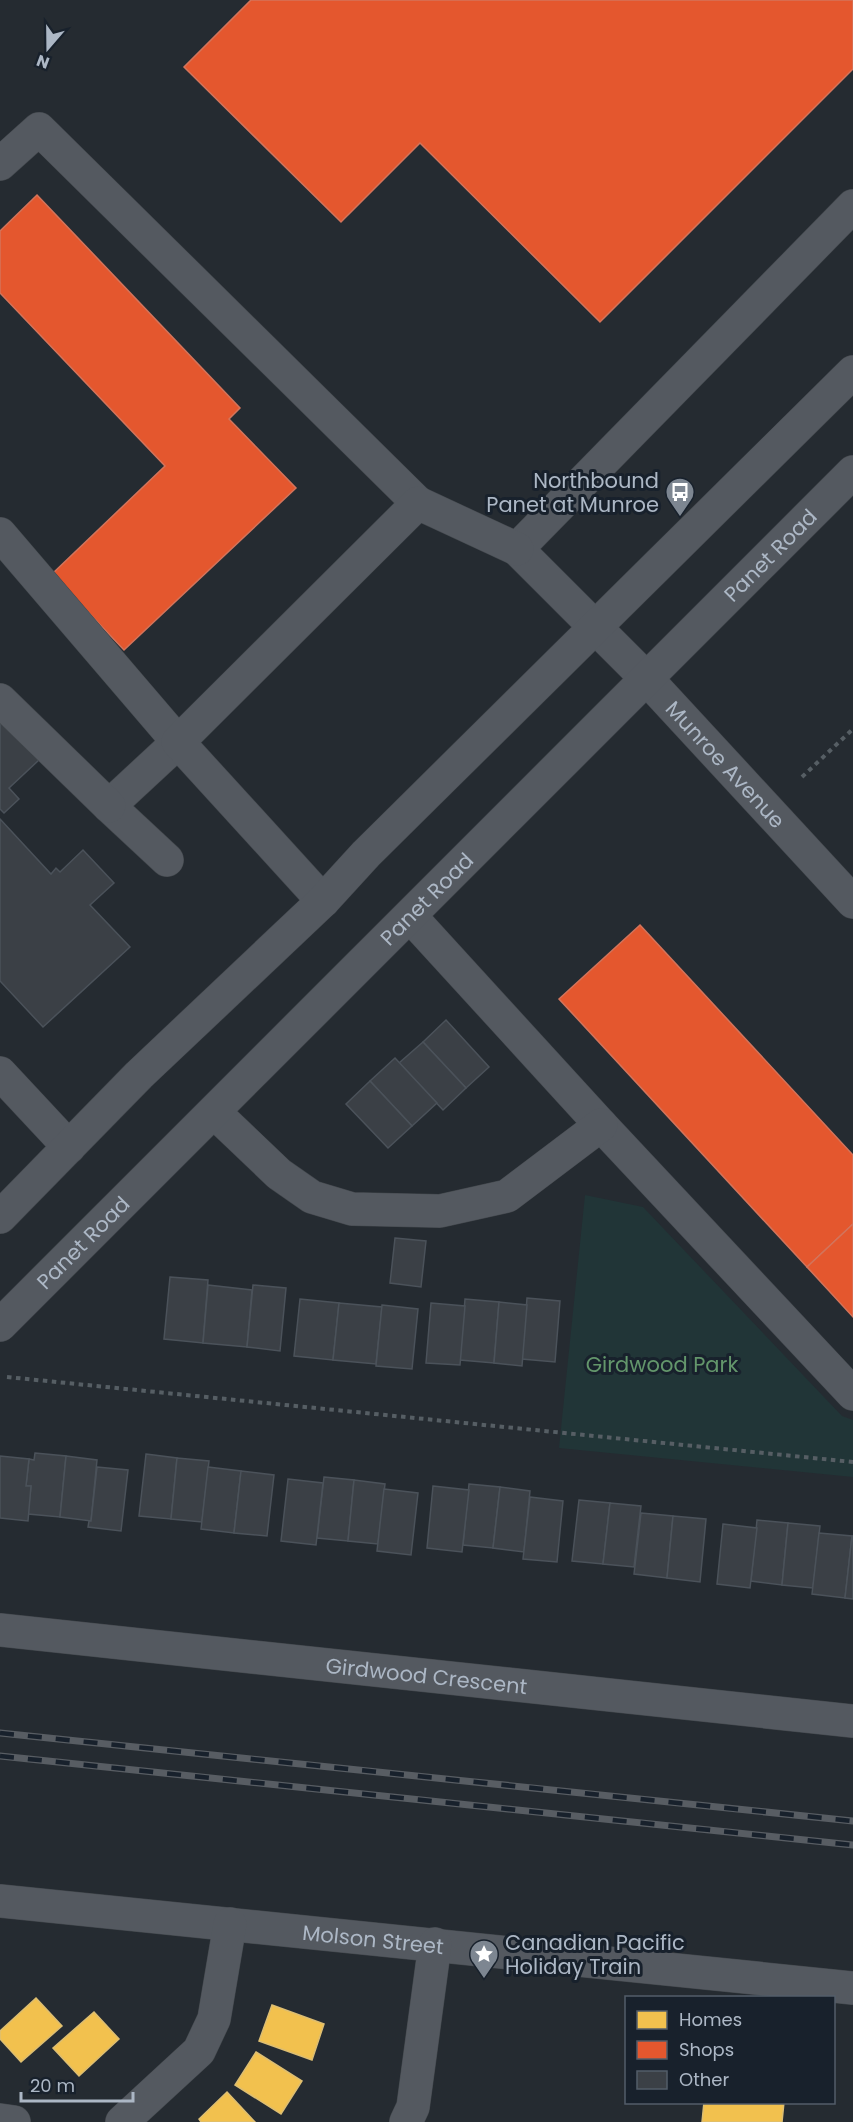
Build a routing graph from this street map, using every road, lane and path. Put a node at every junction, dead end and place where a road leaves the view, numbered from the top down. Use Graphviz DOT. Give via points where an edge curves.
graph roads {
  1 [pos="0,164"];
  2 [pos="853,206"];
  3 [pos="853,372"];
  4 [pos="853,472"];
  5 [pos="418,503"];
  6 [pos="0,534"];
  7 [pos="517,549"];
  8 [pos="597,628"];
  9 [pos="646,678"];
  10 [pos="0,700"];
  11 [pos="853,729"];
  12 [pos="178,742"];
  13 [pos="802,777"];
  14 [pos="110,806"];
  15 [pos="167,860"];
  16 [pos="323,902"];
  17 [pos="853,902"];
  18 [pos="410,916"];
  19 [pos="0,1073"];
  20 [pos="214,1112"];
  21 [pos="601,1125"];
  22 [pos="69,1147"];
  23 [pos="0,1217"];
  24 [pos="0,1325"];
  25 [pos="7,1377"];
  26 [pos="853,1394"];
  27 [pos="853,1462"];
  28 [pos="0,1630"];
  29 [pos="853,1721"];
  30 [pos="0,1901"];
  31 [pos="230,1924"];
  32 [pos="435,1944"];
  33 [pos="853,1988"];
  34 [pos="0,2121"];
  35 [pos="14,2122"];
  36 [pos="122,2122"];
  37 [pos="406,2122"];
  1 -- 5 [label="street, Munroe Avenue" via="39,129"];
  2 -- 7 [label="street"];
  3 -- 8 [label="street"];
  4 -- 9 [label="street, Panet Road"];
  5 -- 7 [label="street, Munroe Avenue"];
  5 -- 12 [label="street"];
  6 -- 12 [label="street"];
  7 -- 8 [label="street, Munroe Avenue"];
  8 -- 9 [label="street, Munroe Avenue"];
  8 -- 16 [label="street" via="366,854"];
  9 -- 17 [label="street, Munroe Avenue"];
  9 -- 18 [label="street, Panet Road"];
  10 -- 14 [label="street"];
  11 -- 13 [label="path"];
  12 -- 14 [label="street"];
  12 -- 16 [label="street"];
  14 -- 15 [label="street"];
  16 -- 22 [label="street" via="139,1075"];
  18 -- 20 [label="street, Panet Road"];
  18 -- 21 [label="street"];
  19 -- 22 [label="street"];
  20 -- 21 [label="street" via="295,1186 312,1197 352,1209 441,1211 507,1196"];
  20 -- 24 [label="street, Panet Road"];
  21 -- 26 [label="street"];
  22 -- 23 [label="street"];
  25 -- 27 [label="path"];
  28 -- 29 [label="street, Girdwood Crescent"];
  30 -- 31 [label="street, Molson Street"];
  31 -- 32 [label="street, Molson Street"];
  31 -- 36 [label="street" via="214,2019 199,2050"];
  32 -- 33 [label="street, Molson Street"];
  32 -- 37 [label="street" via="413,2107"];
  34 -- 35 [label="street"];
}
